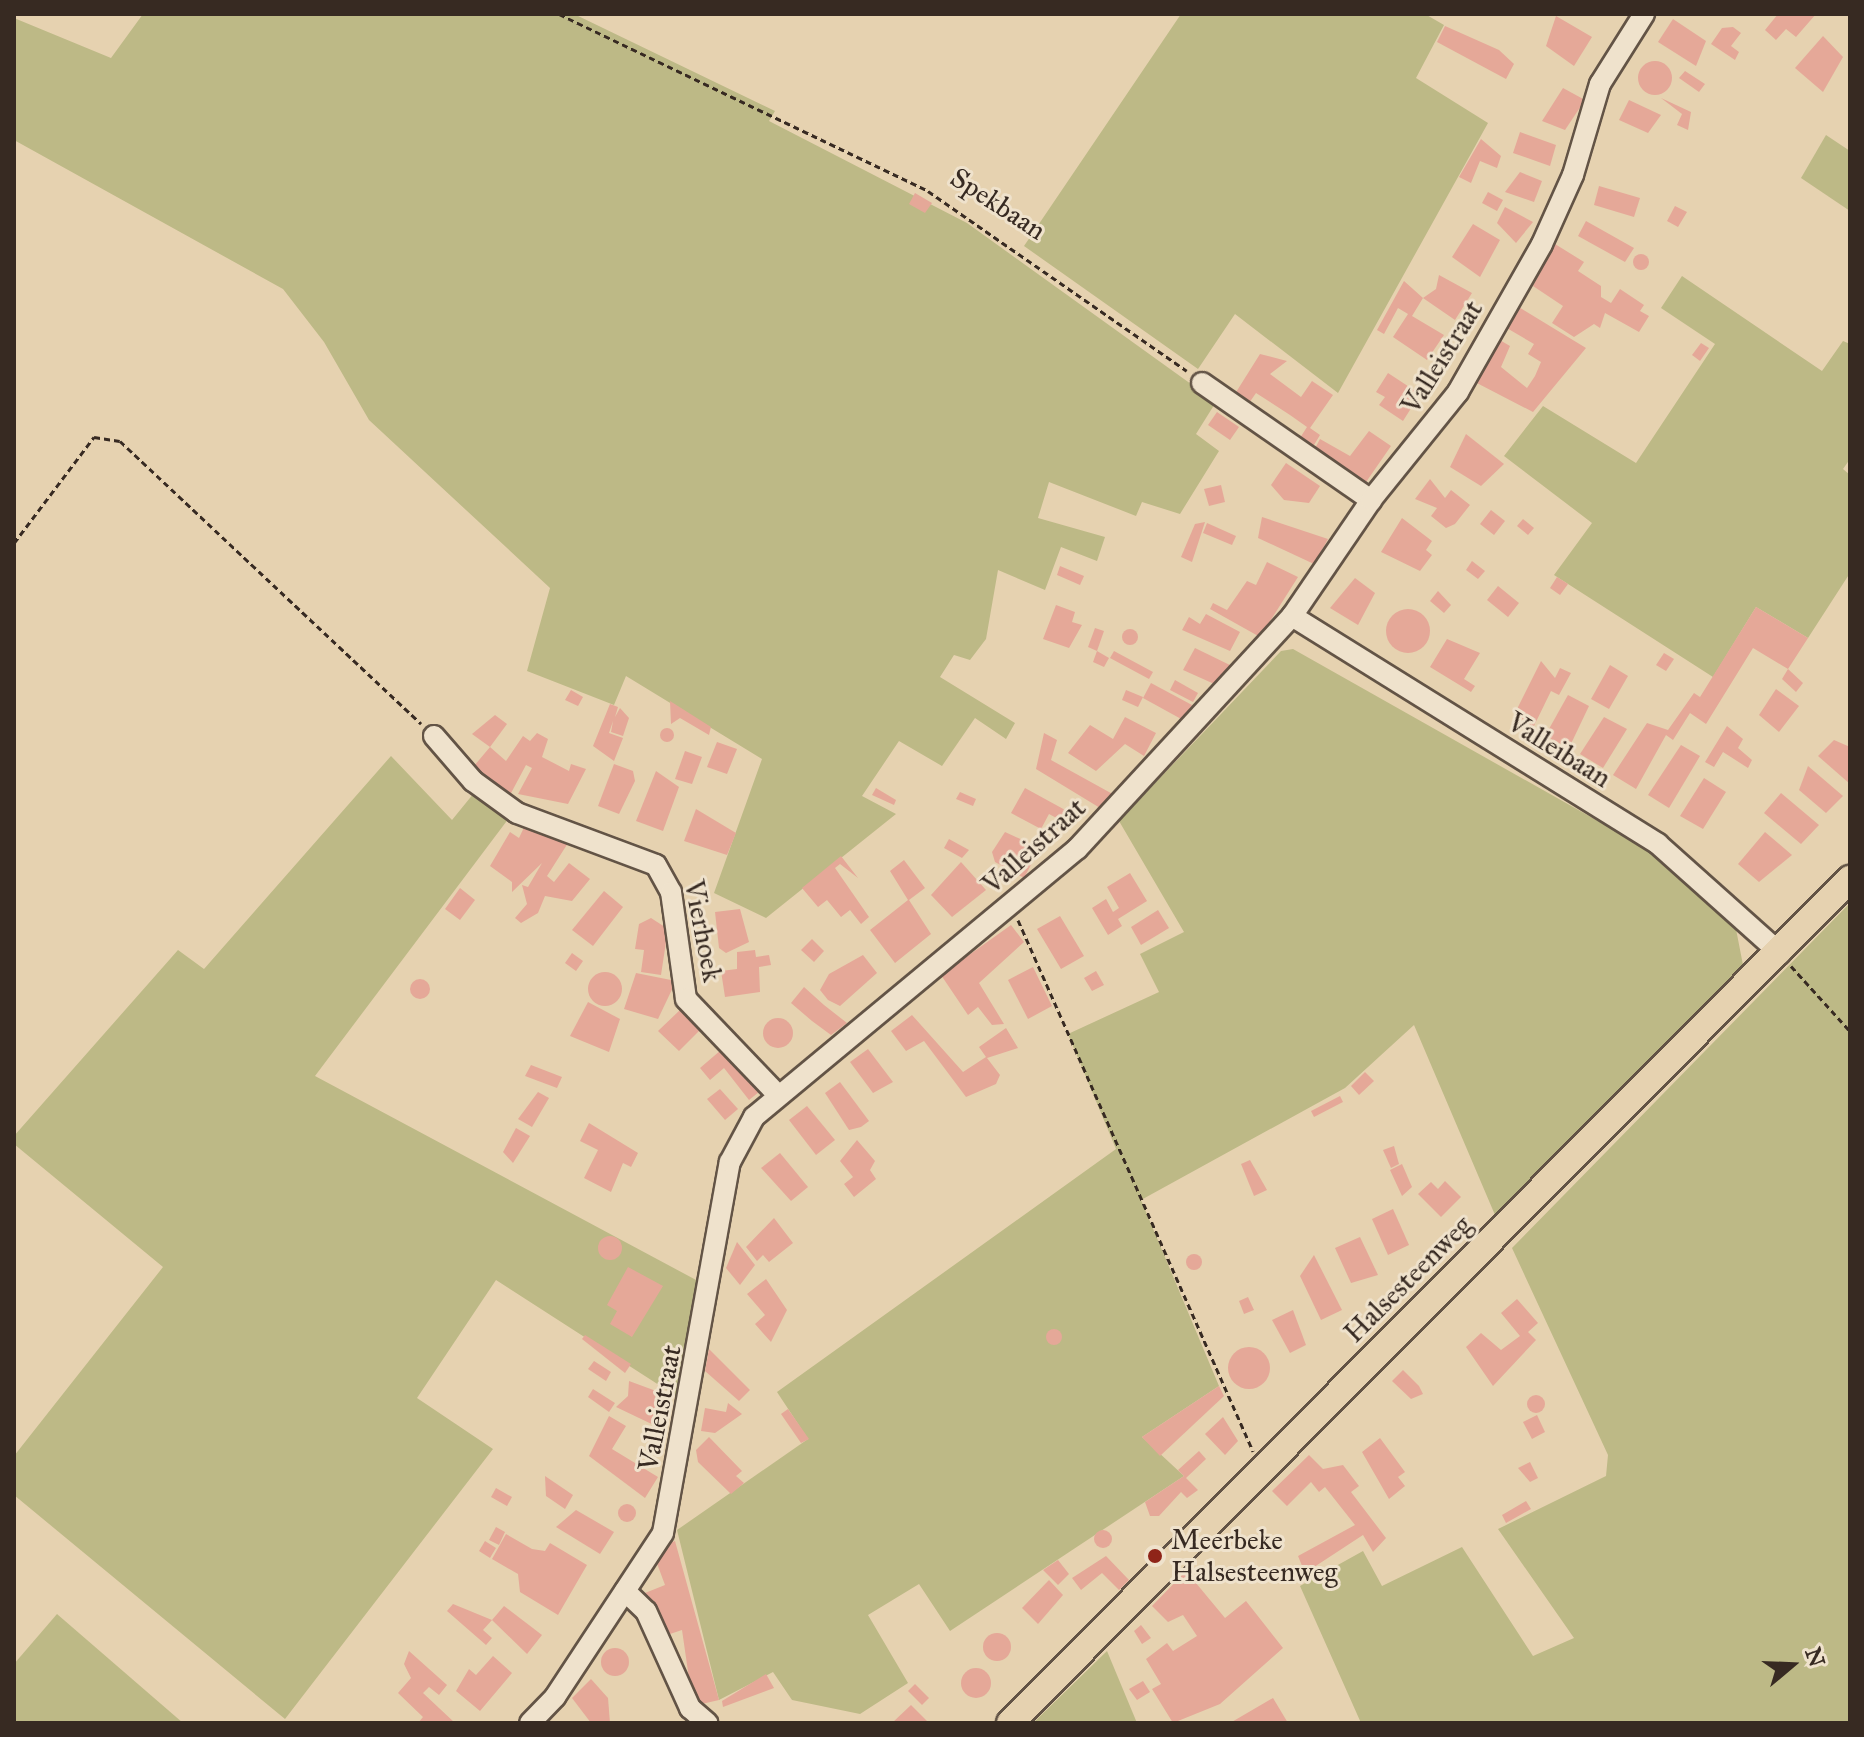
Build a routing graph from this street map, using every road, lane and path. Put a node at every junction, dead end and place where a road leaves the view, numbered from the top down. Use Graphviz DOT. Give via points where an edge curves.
graph roads {
  1 [pos="559,14"];
  2 [pos="1644,14"];
  3 [pos="1202,383"];
  4 [pos="1371,500"];
  5 [pos="14,543"];
  6 [pos="1292,616"];
  7 [pos="434,736"];
  8 [pos="1850,879"];
  9 [pos="1011,906"];
  10 [pos="1780,953"];
  11 [pos="1850,1031"];
  12 [pos="776,1093"];
  13 [pos="1263,1470"];
  14 [pos="625,1591"];
  15 [pos="530,1723"];
  16 [pos="707,1723"];
  17 [pos="1010,1723"];
  1 -- 3 [label="path, Spekbaan" via="928,191"];
  2 -- 4 [label="street, Valleistraat" via="1600,84 1573,175 1542,244 1458,392"];
  3 -- 4 [label="street"];
  4 -- 6 [label="street, Valleistraat"];
  5 -- 7 [label="path" via="94,437 120,441"];
  6 -- 9 [label="street, Valleistraat" via="1140,788"];
  6 -- 10 [label="street, Valleibaan" via="1658,844"];
  7 -- 12 [label="street, Vierhoek" via="473,781 517,813 656,865 671,892 686,999"];
  8 -- 10 [label="main road, Halsesteenweg"];
  9 -- 12 [label="street, Valleistraat"];
  9 -- 13 [label="path"];
  10 -- 11 [label="path"];
  10 -- 13 [label="main road, Halsesteenweg"];
  12 -- 14 [label="street, Valleistraat" via="730,1162 663,1533"];
  13 -- 17 [label="main road, Halsesteenweg"];
  14 -- 15 [label="street, Valleistraat"];
  14 -- 16 [label="street" via="646,1611 690,1708"];
}
